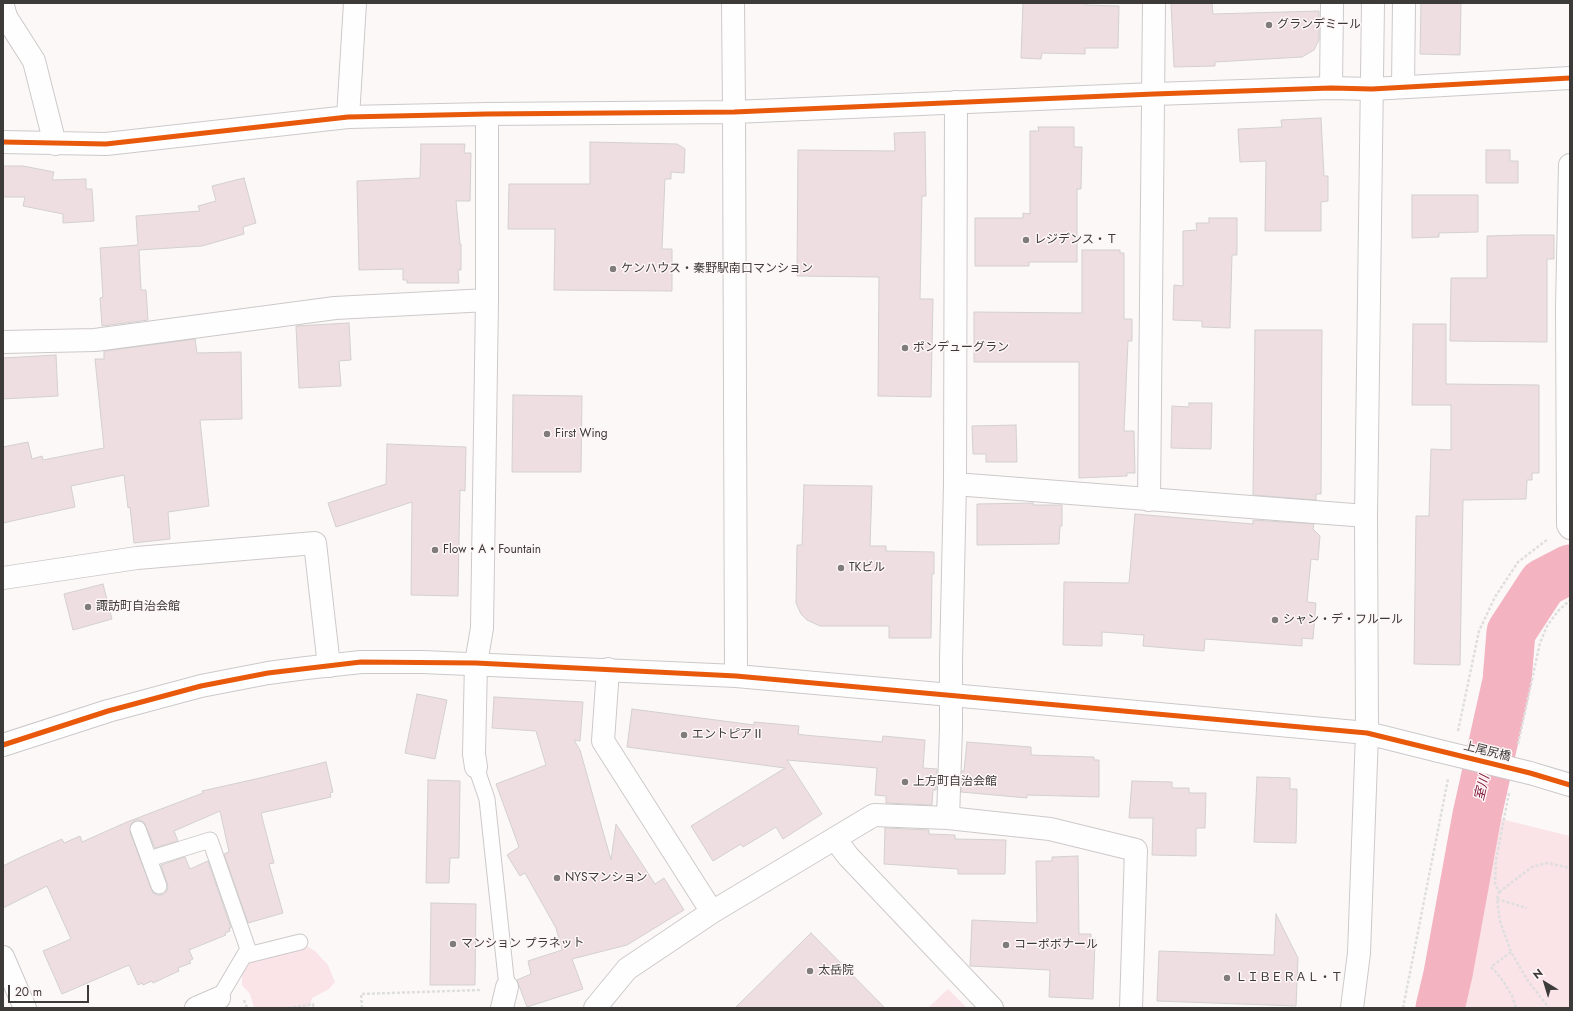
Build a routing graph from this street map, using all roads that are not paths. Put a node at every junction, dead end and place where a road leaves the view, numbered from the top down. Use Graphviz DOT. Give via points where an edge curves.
graph roads {
  1 [pos="355,3"];
  2 [pos="733,3"];
  3 [pos="1154,3"];
  4 [pos="1332,3"];
  5 [pos="1373,3"];
  6 [pos="1404,3"];
  7 [pos="3,6"];
  8 [pos="1570,78"];
  9 [pos="1403,86"];
  10 [pos="1331,88"];
  11 [pos="1372,89"];
  12 [pos="1154,94"];
  13 [pos="956,102"];
  14 [pos="734,112"];
  15 [pos="487,114"];
  16 [pos="348,117"];
  17 [pos="3,142"];
  18 [pos="55,144"];
  19 [pos="1570,165"];
  20 [pos="487,300"];
  21 [pos="1569,307"];
  22 [pos="3,342"];
  23 [pos="955,484"];
  24 [pos="1149,500"];
  25 [pos="1366,516"];
  26 [pos="1570,526"];
  27 [pos="3,578"];
  28 [pos="476,663"];
  29 [pos="329,666"];
  30 [pos="608,669"];
  31 [pos="736,676"];
  32 [pos="951,695"];
  33 [pos="1367,733"];
  34 [pos="3,745"];
  35 [pos="476,767"];
  36 [pos="1570,786"];
  37 [pos="948,818"];
  38 [pos="138,829"];
  39 [pos="835,839"];
  40 [pos="148,859"];
  41 [pos="159,886"];
  42 [pos="712,912"];
  43 [pos="300,942"];
  44 [pos="244,956"];
  45 [pos="3,957"];
  46 [pos="507,987"];
  47 [pos="219,998"];
  48 [pos="25,1008"];
  49 [pos="196,1008"];
  50 [pos="502,1008"];
  51 [pos="595,1008"];
  52 [pos="992,1008"];
  53 [pos="1132,1008"];
  54 [pos="1352,1008"];
  1 -- 16 [label="street"];
  2 -- 14 [label="street"];
  3 -- 12 [label="street"];
  4 -- 10 [label="street"];
  5 -- 11 [label="street"];
  6 -- 9 [label="street"];
  7 -- 18 [label="street" via="6,18 34,61"];
  8 -- 9 [label="street"];
  9 -- 11 [label="street"];
  10 -- 11 [label="street"];
  10 -- 12 [label="street"];
  11 -- 25 [label="street"];
  12 -- 13 [label="street"];
  12 -- 24 [label="street"];
  13 -- 14 [label="street"];
  13 -- 23 [label="street"];
  14 -- 15 [label="street"];
  14 -- 31 [label="street"];
  15 -- 16 [label="street"];
  15 -- 20 [label="street"];
  16 -- 18 [label="street" via="106,144"];
  17 -- 18 [label="street"];
  19 -- 21 [label="street"];
  20 -- 22 [label="street" via="335,308 95,340"];
  20 -- 28 [label="street" via="482,628"];
  21 -- 26 [label="street"];
  23 -- 24 [label="street"];
  23 -- 32 [label="street"];
  24 -- 25 [label="street"];
  25 -- 33 [label="street"];
  27 -- 29 [label="street" via="137,558 315,543"];
  28 -- 29 [label="street, 上尾尻橋" via="361,662"];
  28 -- 30 [label="street, 上尾尻橋"];
  28 -- 35 [label="street"];
  29 -- 34 [label="street, 上尾尻橋" via="268,673 201,686 108,711"];
  30 -- 31 [label="street, 上尾尻橋"];
  30 -- 42 [label="street" via="603,741"];
  31 -- 32 [label="street, 上尾尻橋"];
  32 -- 33 [label="street, 上尾尻橋"];
  32 -- 37 [label="street"];
  33 -- 36 [label="street, 上尾尻橋, bridge" via="1530,773"];
  33 -- 54 [label="street" via="1359,953"];
  35 -- 46 [label="lane" via="487,799"];
  37 -- 39 [label="street" via="874,815"];
  37 -- 53 [label="street" via="1050,829 1136,850"];
  38 -- 40 [label="lane"];
  39 -- 42 [label="street"];
  39 -- 52 [label="street" via="848,856"];
  40 -- 41 [label="lane"];
  40 -- 44 [label="lane" via="210,840 248,949"];
  42 -- 51 [label="street" via="628,969"];
  43 -- 44 [label="lane"];
  44 -- 47 [label="lane"];
  45 -- 48 [label="street"];
  46 -- 50 [label="street"];
  47 -- 49 [label="street"];
}
